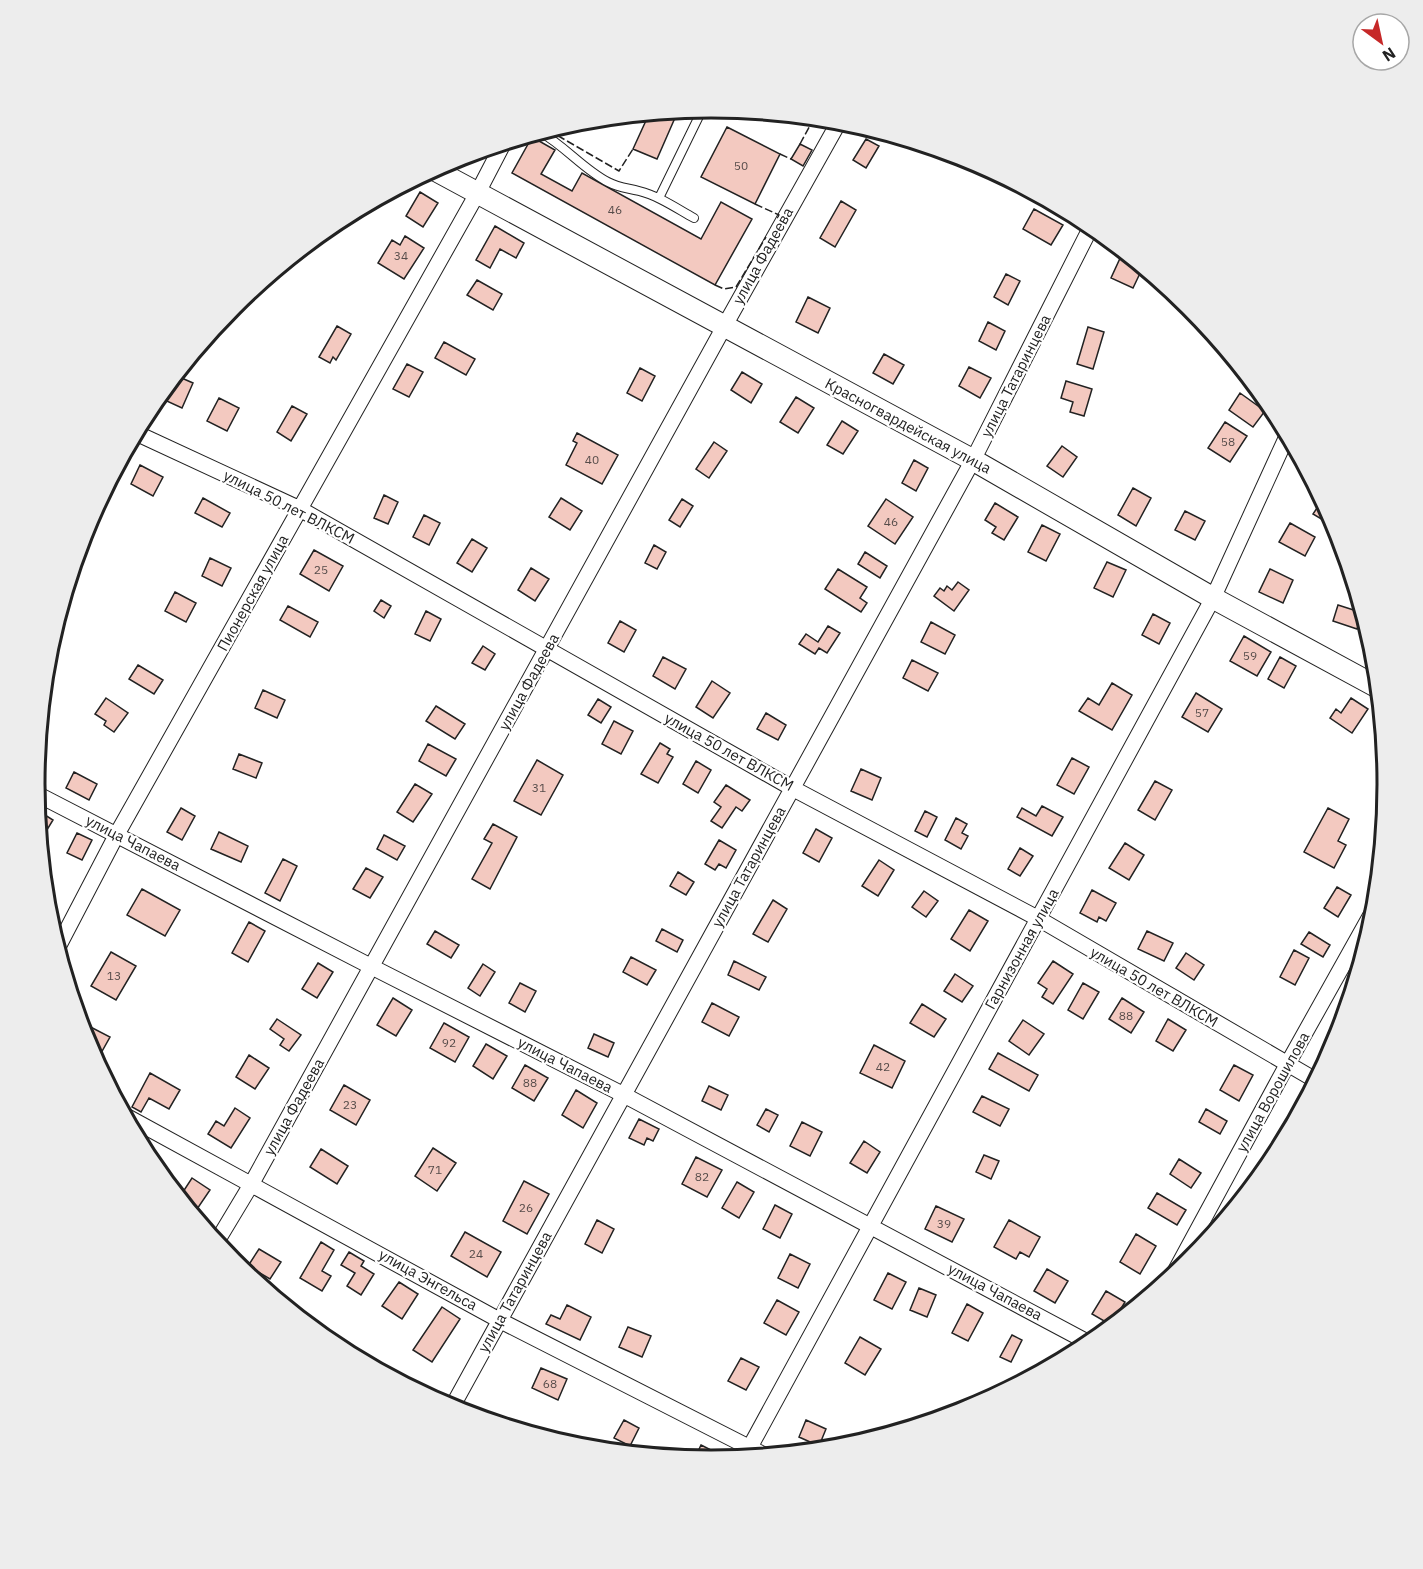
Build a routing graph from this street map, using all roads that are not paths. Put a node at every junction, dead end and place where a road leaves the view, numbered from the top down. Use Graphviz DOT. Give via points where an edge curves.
graph roads {
  1 [pos="698,118"];
  2 [pos="835,130"];
  3 [pos="550,138"];
  4 [pos="499,153"];
  5 [pos="443,175"];
  6 [pos="477,194"];
  7 [pos="659,198"];
  8 [pos="694,218"];
  9 [pos="1087,234"];
  10 [pos="724,327"];
  11 [pos="143,436"];
  12 [pos="1284,443"];
  13 [pos="974,460"];
  14 [pos="300,509"];
  15 [pos="1213,598"];
  16 [pos="547,650"];
  17 [pos="1370,683"];
  18 [pos="792,788"];
  19 [pos="45,797"];
  20 [pos="117,834"];
  21 [pos="1039,920"];
  22 [pos="1360,936"];
  23 [pos="63,937"];
  24 [pos="372,967"];
  25 [pos="1287,1065"];
  26 [pos="1310,1077"];
  27 [pos="624,1095"];
  28 [pos="136,1121"];
  29 [pos="252,1183"];
  30 [pos="870,1225"];
  31 [pos="221,1235"];
  32 [pos="1184,1255"];
  33 [pos="499,1320"];
  34 [pos="1082,1339"];
  35 [pos="456,1400"];
  36 [pos="742,1450"];
  37 [pos="749,1450"];
  1 -- 7 [label="lane"];
  2 -- 10 [label="street, улица Фадеева"];
  3 -- 7 [label="lane" via="610,183"];
  4 -- 6 [label="street, Пионерская улица"];
  5 -- 6 [label="street, Красногвардейская улица"];
  6 -- 10 [label="street, Красногвардейская улица"];
  6 -- 14 [label="street, Пионерская улица"];
  7 -- 8 [label="lane"];
  9 -- 13 [label="street, улица Татаринцева"];
  10 -- 13 [label="street, Красногвардейская улица"];
  10 -- 16 [label="street, улица Фадеева"];
  11 -- 14 [label="street, улица 50 лет ВЛКСМ"];
  12 -- 15 [label="street, Гарнизонная улица"];
  13 -- 15 [label="street, Красногвардейская улица"];
  13 -- 18 [label="street, улица Татаринцева"];
  14 -- 16 [label="street, улица 50 лет ВЛКСМ"];
  14 -- 20 [label="street, Пионерская улица"];
  15 -- 17 [label="street, Красногвардейская улица"];
  15 -- 21 [label="street, Гарнизонная улица"];
  16 -- 18 [label="street, улица 50 лет ВЛКСМ"];
  16 -- 24 [label="street, улица Фадеева"];
  18 -- 21 [label="street, улица 50 лет ВЛКСМ"];
  18 -- 27 [label="street, улица Татаринцева"];
  19 -- 20 [label="street, улица Чапаева"];
  20 -- 23 [label="street, Пионерская улица"];
  20 -- 24 [label="street, улица Чапаева"];
  21 -- 25 [label="street, улица 50 лет ВЛКСМ"];
  21 -- 30 [label="street, Гарнизонная улица"];
  22 -- 25 [label="street, улица Ворошилова"];
  24 -- 27 [label="street, улица Чапаева"];
  24 -- 29 [label="street, улица Фадеева"];
  25 -- 26 [label="street, улица 50 лет ВЛКСМ"];
  25 -- 32 [label="street, улица Ворошилова"];
  27 -- 30 [label="street, улица Чапаева"];
  27 -- 33 [label="street, улица Татаринцева"];
  28 -- 29 [label="street, улица Энгельса"];
  29 -- 31 [label="street, улица Фадеева"];
  29 -- 33 [label="street, улица Энгельса"];
  30 -- 34 [label="street, улица Чапаева"];
  30 -- 37 [label="street, Гарнизонная улица"];
  33 -- 35 [label="street, улица Татаринцева"];
  33 -- 36 [label="street, улица Энгельса"];
}
